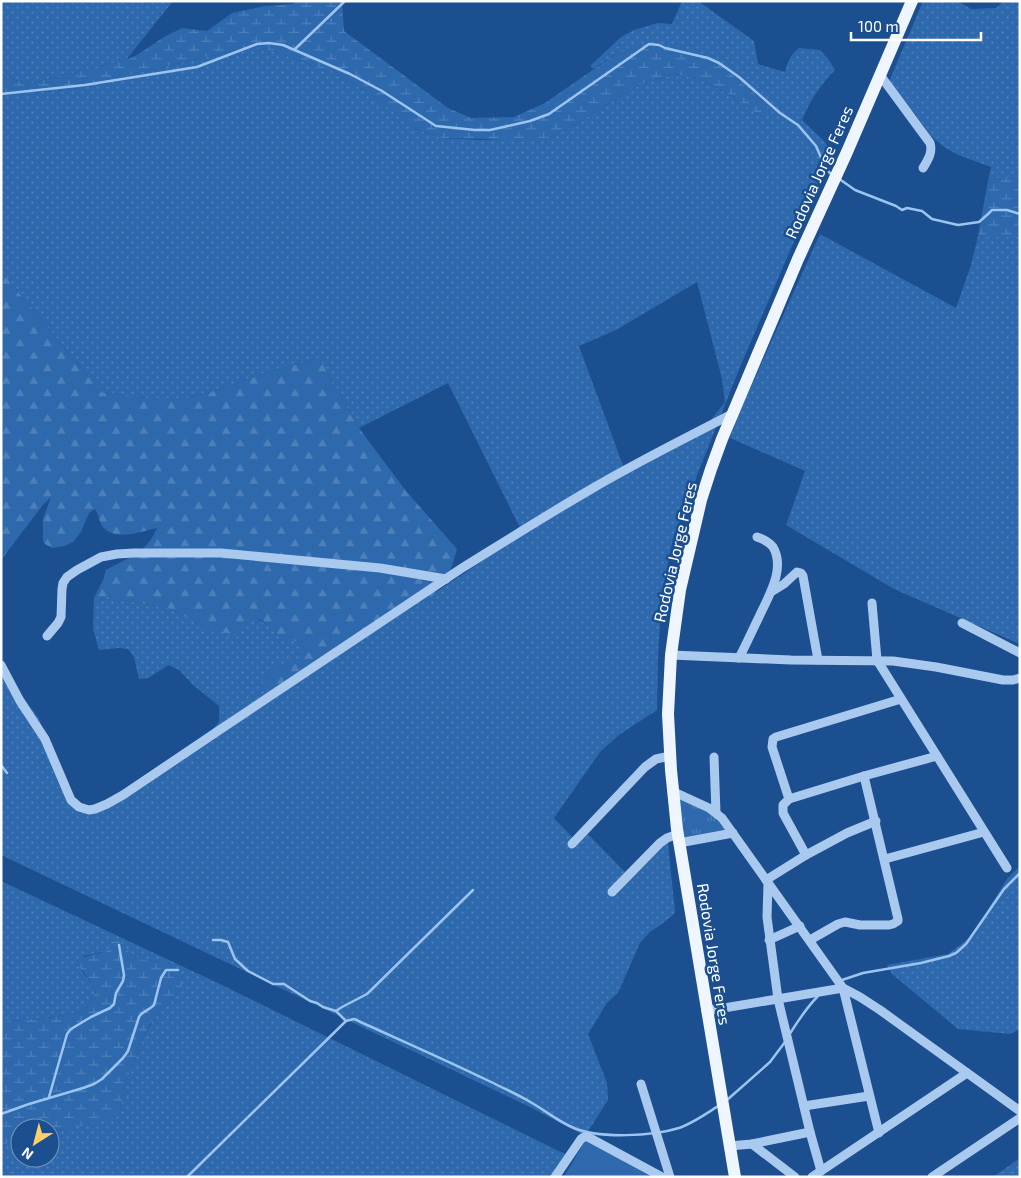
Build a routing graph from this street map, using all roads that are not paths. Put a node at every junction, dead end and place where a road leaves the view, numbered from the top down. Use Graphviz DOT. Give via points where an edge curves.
graph roads {
  1 [pos="912,1"];
  2 [pos="880,75"];
  3 [pos="923,168"];
  4 [pos="732,414"];
  5 [pos="757,537"];
  6 [pos="446,579"];
  7 [pos="771,592"];
  8 [pos="872,604"];
  9 [pos="962,623"];
  10 [pos="48,636"];
  11 [pos="1020,653"];
  12 [pos="671,655"];
  13 [pos="739,658"];
  14 [pos="818,660"];
  15 [pos="877,660"];
  16 [pos="1,665"];
  17 [pos="1020,678"];
  18 [pos="901,699"];
  19 [pos="670,756"];
  20 [pos="937,756"];
  21 [pos="714,757"];
  22 [pos="864,776"];
  23 [pos="672,792"];
  24 [pos="789,799"];
  25 [pos="716,813"];
  26 [pos="876,822"];
  27 [pos="984,832"];
  28 [pos="733,833"];
  29 [pos="678,839"];
  30 [pos="572,844"];
  31 [pos="806,856"];
  32 [pos="884,859"];
  33 [pos="1007,868"];
  34 [pos="767,882"];
  35 [pos="612,892"];
  36 [pos="800,926"];
  37 [pos="770,940"];
  38 [pos="810,940"];
  39 [pos="843,988"];
  40 [pos="778,1000"];
  41 [pos="706,1011"];
  42 [pos="967,1073"];
  43 [pos="641,1084"];
  44 [pos="870,1096"];
  45 [pos="804,1106"];
  46 [pos="1020,1111"];
  47 [pos="1020,1118"];
  48 [pos="810,1132"];
  49 [pos="879,1133"];
  50 [pos="752,1144"];
  51 [pos="729,1146"];
  52 [pos="821,1171"];
  53 [pos="555,1177"];
  54 [pos="662,1177"];
  55 [pos="670,1177"];
  56 [pos="734,1177"];
  57 [pos="795,1177"];
  58 [pos="812,1177"];
  59 [pos="932,1177"];
  1 -- 2 [label="main road, Rodovia Jorge Feres"];
  2 -- 3 [label="street" via="930,143 931,153"];
  2 -- 4 [label="main road, Rodovia Jorge Feres"];
  4 -- 6 [label="street" via="589,490"];
  4 -- 12 [label="main road, Rodovia Jorge Feres" via="695,523 680,590"];
  5 -- 7 [label="street" via="769,543 775,552 777,568"];
  6 -- 10 [label="street" via="380,568 221,553 117,554 101,557 67,577 62,589 61,617"];
  6 -- 16 [label="street" via="139,785 95,809 80,808 71,800 45,739"];
  7 -- 13 [label="street"];
  7 -- 14 [label="street" via="797,572 803,576"];
  8 -- 15 [label="street"];
  9 -- 11 [label="street"];
  12 -- 13 [label="street"];
  12 -- 19 [label="main road, Rodovia Jorge Feres" via="668,694"];
  13 -- 14 [label="street"];
  14 -- 15 [label="street"];
  15 -- 17 [label="street" via="914,663 1003,680"];
  15 -- 18 [label="street"];
  18 -- 20 [label="street"];
  18 -- 24 [label="street" via="774,738 772,747"];
  19 -- 23 [label="main road, Rodovia Jorge Feres"];
  19 -- 30 [label="street" via="656,759 645,767"];
  20 -- 22 [label="street"];
  20 -- 27 [label="street"];
  21 -- 25 [label="street"];
  22 -- 24 [label="street"];
  22 -- 26 [label="street"];
  23 -- 25 [label="street"];
  23 -- 29 [label="main road, Rodovia Jorge Feres"];
  24 -- 31 [label="street" via="783,805 783,814"];
  25 -- 28 [label="street"];
  26 -- 31 [label="street" via="847,833"];
  26 -- 32 [label="street"];
  27 -- 32 [label="street"];
  27 -- 33 [label="street"];
  28 -- 29 [label="street"];
  28 -- 34 [label="street"];
  29 -- 35 [label="street" via="667,838"];
  29 -- 41 [label="main road, Rodovia Jorge Feres"];
  31 -- 34 [label="street"];
  32 -- 38 [label="street" via="898,922 889,925 841,922"];
  34 -- 36 [label="street"];
  34 -- 37 [label="street"];
  36 -- 37 [label="street"];
  36 -- 38 [label="street"];
  37 -- 40 [label="street"];
  38 -- 39 [label="street"];
  39 -- 40 [label="street"];
  39 -- 42 [label="street" via="868,1002"];
  39 -- 44 [label="street"];
  40 -- 41 [label="street"];
  40 -- 45 [label="street"];
  41 -- 51 [label="main road, Rodovia Jorge Feres"];
  42 -- 46 [label="street"];
  42 -- 49 [label="street"];
  43 -- 55 [label="street"];
  44 -- 45 [label="street"];
  44 -- 49 [label="street"];
  45 -- 48 [label="street"];
  47 -- 59 [label="street"];
  48 -- 50 [label="street"];
  48 -- 52 [label="street"];
  49 -- 52 [label="street"];
  50 -- 51 [label="street"];
  50 -- 57 [label="street"];
  51 -- 56 [label="main road, Rodovia Jorge Feres"];
  52 -- 58 [label="street"];
  53 -- 54 [label="street" via="581,1139 588,1137"];
}
